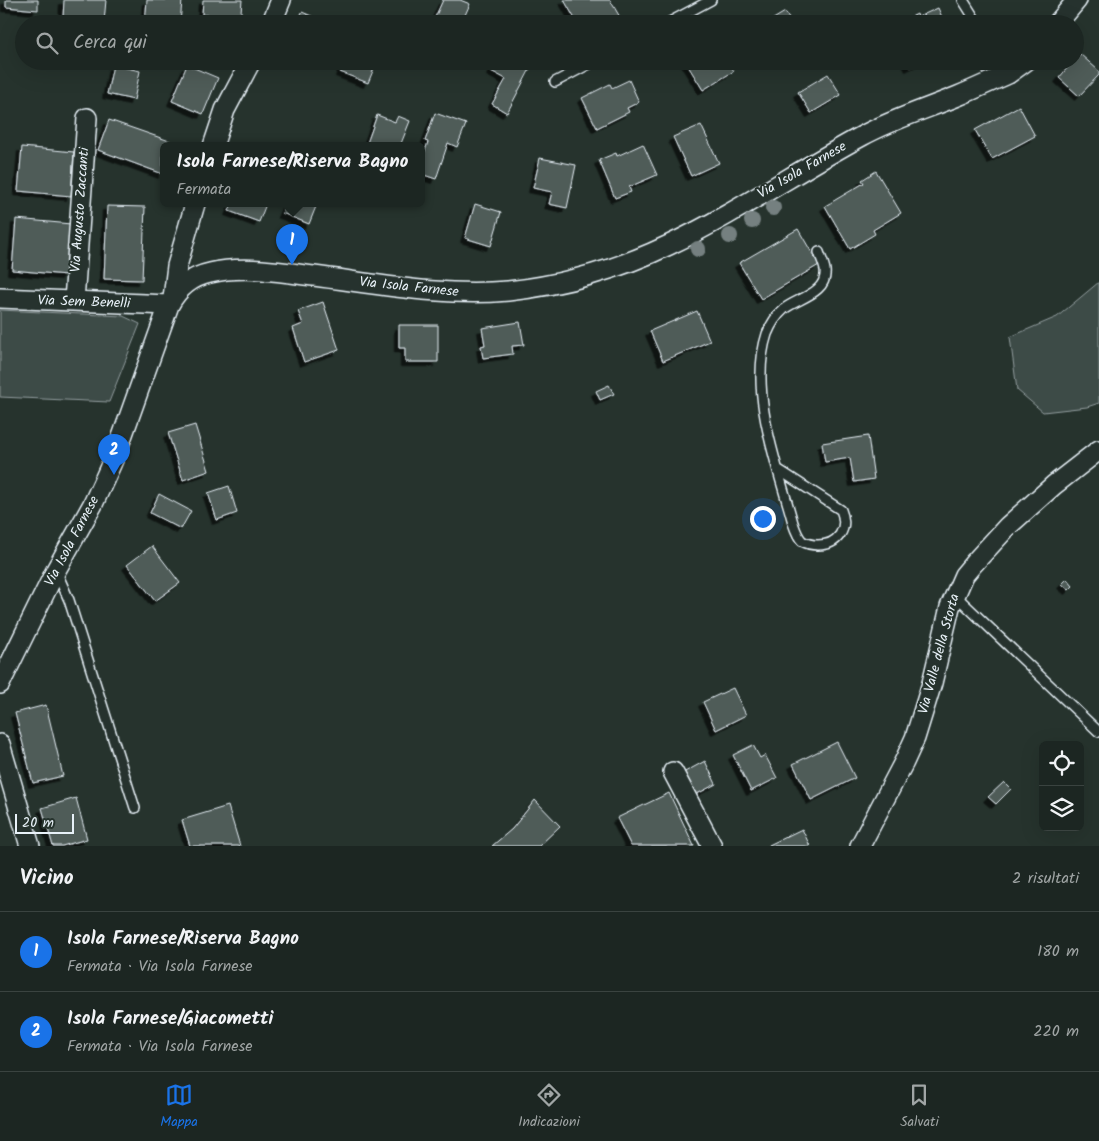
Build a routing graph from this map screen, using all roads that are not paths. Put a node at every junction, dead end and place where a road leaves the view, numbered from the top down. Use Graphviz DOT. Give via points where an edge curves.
graph roads {
  1 [pos="281,0"];
  2 [pos="711,0"];
  3 [pos="963,0"];
  4 [pos="1077,0"];
  5 [pos="275,15"];
  6 [pos="683,15"];
  7 [pos="972,15"];
  8 [pos="1064,15"];
  9 [pos="246,70"];
  10 [pos="578,70"];
  11 [pos="1000,70"];
  12 [pos="555,82"];
  13 [pos="87,118"];
  14 [pos="214,142"];
  15 [pos="194,207"];
  16 [pos="819,252"];
  17 [pos="0,298"];
  18 [pos="171,301"];
  19 [pos="74,302"];
  20 [pos="1099,450"];
  21 [pos="779,470"];
  22 [pos="56,570"];
  23 [pos="954,594"];
  24 [pos="0,684"];
  25 [pos="1099,732"];
  26 [pos="0,744"];
  27 [pos="673,772"];
  28 [pos="135,808"];
  29 [pos="30,846"];
  30 [pos="712,846"];
  31 [pos="860,846"];
  1 -- 5 [label="street"];
  2 -- 6 [label="lane"];
  3 -- 7 [label="lane"];
  4 -- 8 [label="street"];
  9 -- 14 [label="street" via="225,110"];
  10 -- 12 [label="lane"];
  11 -- 18 [label="street, Via Isola Farnese" via="864,135 669,245 613,268 517,290 469,292 405,288 280,272 226,270 190,280"];
  13 -- 19 [label="street, Via Augusto Zaccanti"];
  15 -- 18 [label="street" via="177,266"];
  16 -- 21 [label="lane" via="825,270 824,283 777,316 765,343 762,374 765,423"];
  17 -- 19 [label="street, Via Sem Benelli"];
  18 -- 19 [label="street, Via Sem Benelli"];
  18 -- 22 [label="street, Via Isola Farnese" via="117,451 93,504"];
  20 -- 23 [label="street, Via Valle della Storta" via="1008,526 964,575"];
  21 -- 21 [label="lane" via="793,524 802,540 813,545 833,542 843,531 841,510"];
  22 -- 24 [label="street, Via Isola Farnese"];
  22 -- 28 [label="lane" via="69,600"];
  23 -- 25 [label="lane"];
  23 -- 31 [label="street, Via Valle della Storta" via="915,738"];
  26 -- 29 [label="street"];
  27 -- 30 [label="street"];
}
